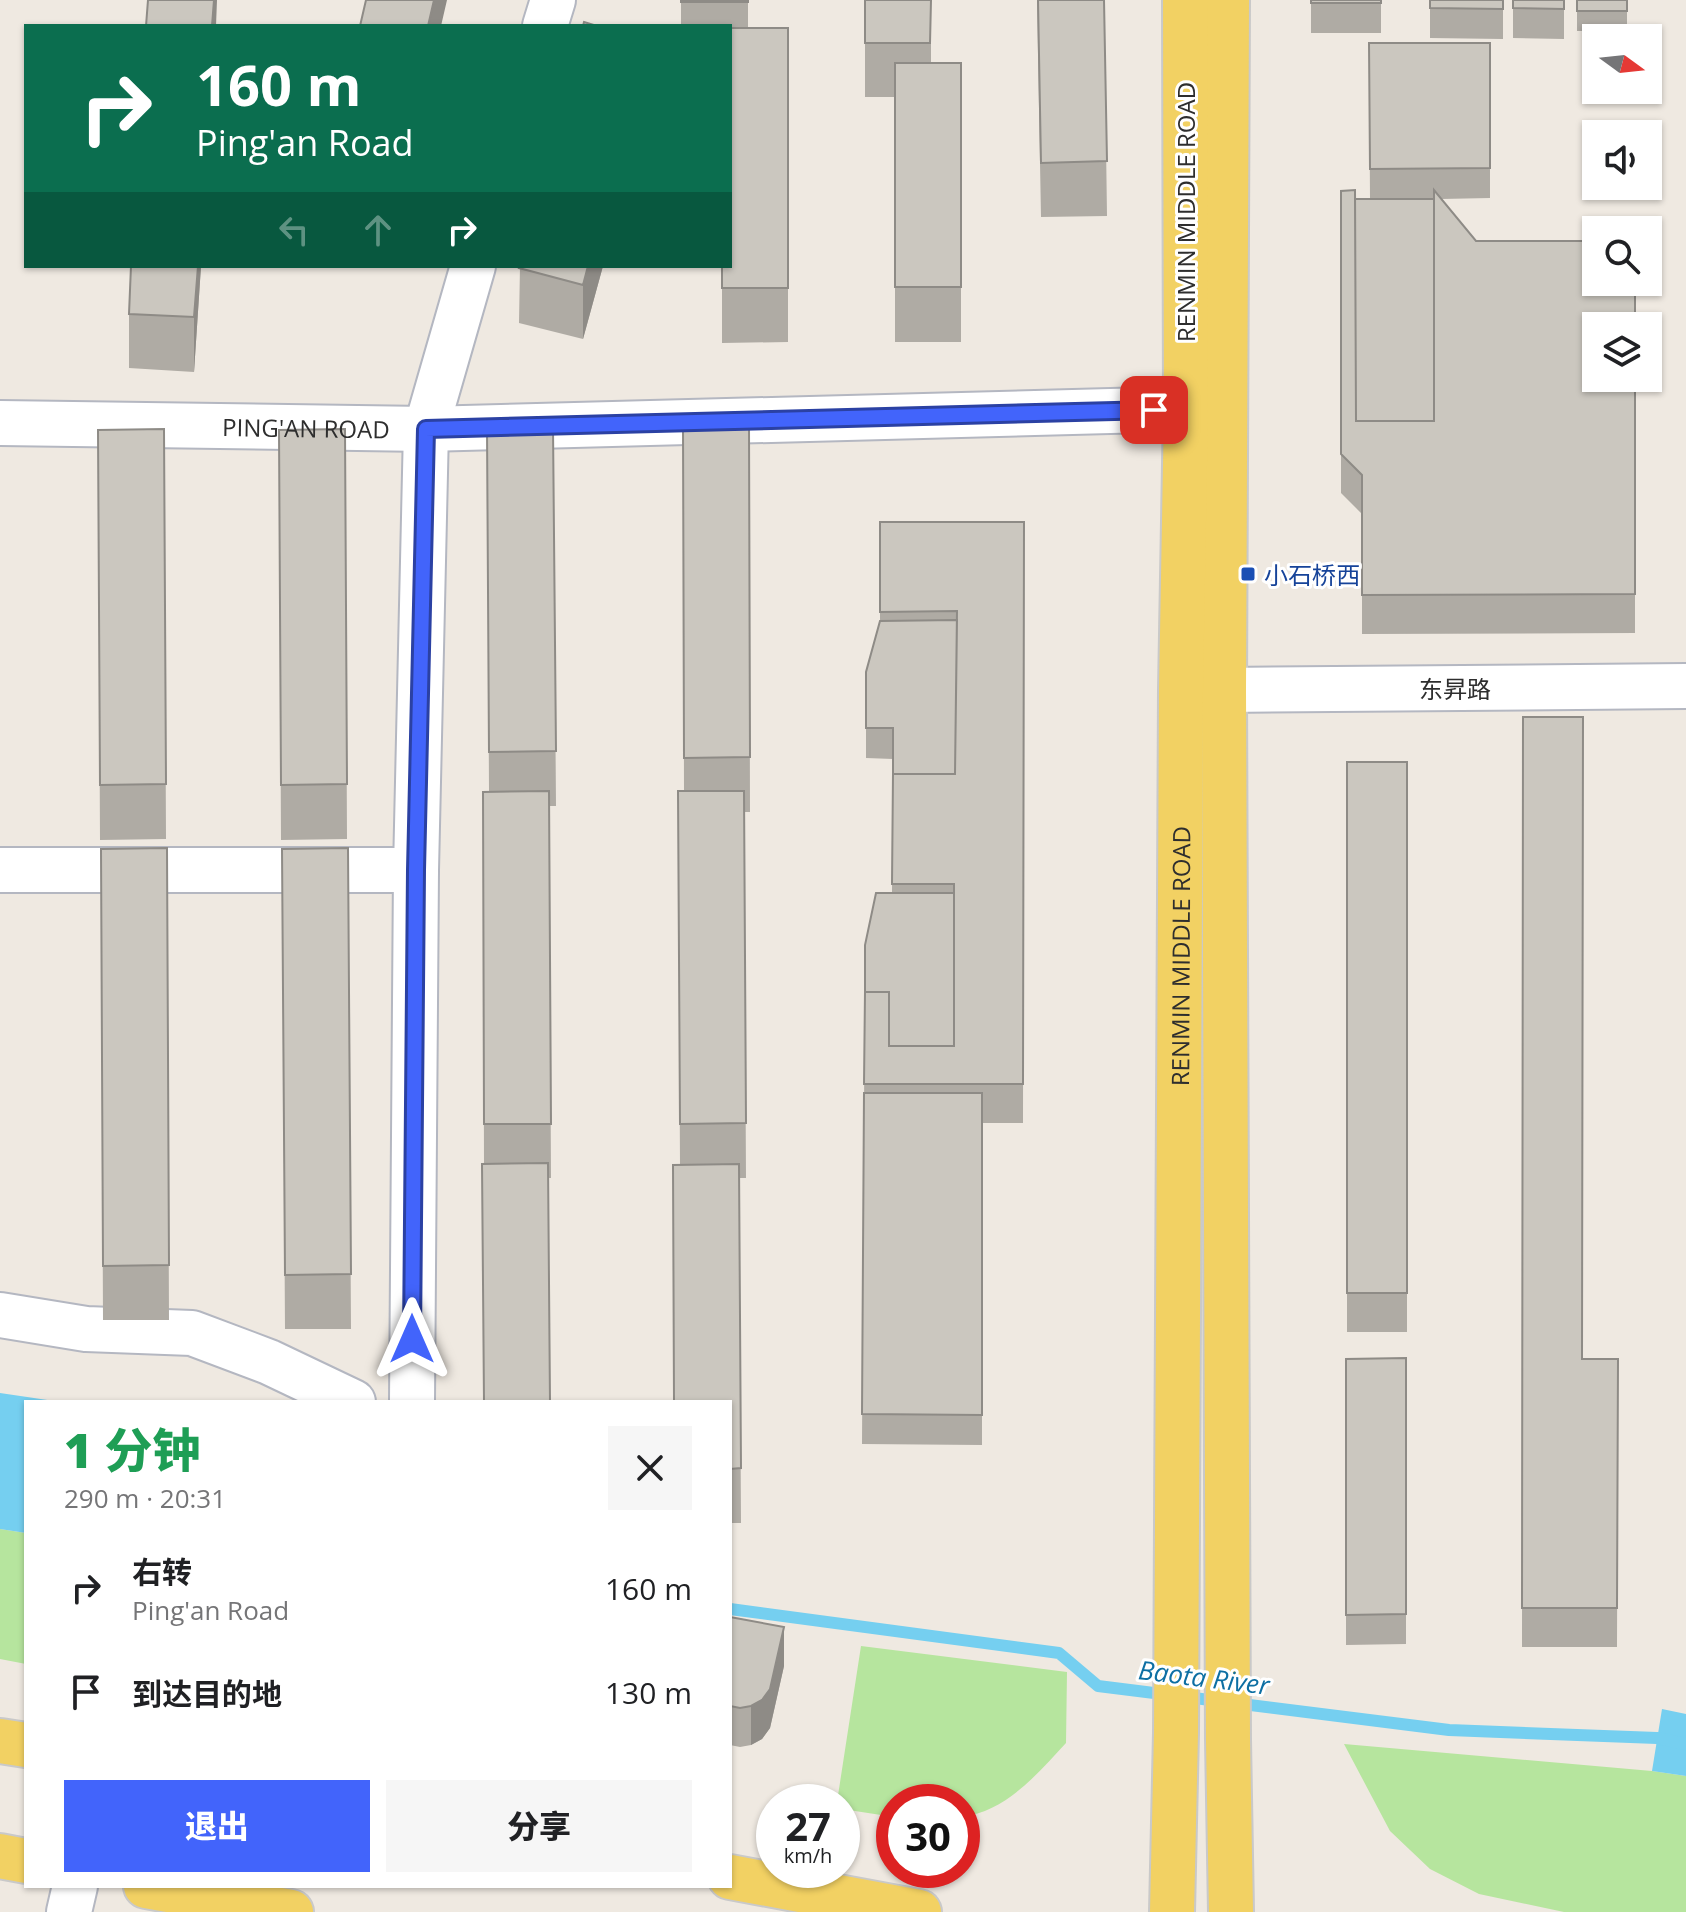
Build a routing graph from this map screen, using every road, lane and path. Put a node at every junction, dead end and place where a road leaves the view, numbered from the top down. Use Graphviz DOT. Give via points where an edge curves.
graph roads {
  1 [pos="553,0"];
  2 [pos="1185,0"];
  3 [pos="1227,0"];
  4 [pos="546,24"];
  5 [pos="472,268"];
  6 [pos="1186,409"];
  7 [pos="0,423"];
  8 [pos="426,429"];
  9 [pos="1686,686"];
  10 [pos="1224,690"];
  11 [pos="0,870"];
  12 [pos="416,870"];
  13 [pos="0,1315"];
  14 [pos="349,1400"];
  15 [pos="412,1400"];
  16 [pos="0,1741"];
  17 [pos="24,1745"];
  18 [pos="0,1856"];
  19 [pos="24,1861"];
  20 [pos="732,1877"];
  21 [pos="75,1888"];
  22 [pos="166,1890"];
  23 [pos="287,1911"];
  24 [pos="69,1912"];
  25 [pos="919,1912"];
  26 [pos="1172,1912"];
  27 [pos="1231,1912"];
  1 -- 4 [label="street"];
  2 -- 6 [label="main road, RENMIN MIDDLE ROAD"];
  3 -- 10 [label="main road, RENMIN MIDDLE ROAD"];
  5 -- 8 [label="street"];
  6 -- 8 [label="street, PING'AN ROAD"];
  6 -- 26 [label="main road, RENMIN MIDDLE ROAD"];
  7 -- 8 [label="street, PING'AN ROAD"];
  8 -- 12 [label="street"];
  9 -- 10 [label="street, 东昇路"];
  10 -- 27 [label="main road, RENMIN MIDDLE ROAD"];
  11 -- 12 [label="street"];
  12 -- 15 [label="street"];
  13 -- 14 [label="street" via="86,1329 192,1333"];
  16 -- 17 [label="main road"];
  18 -- 19 [label="main road"];
  20 -- 25 [label="main road"];
  21 -- 24 [label="street"];
  22 -- 23 [label="main road"];
}
